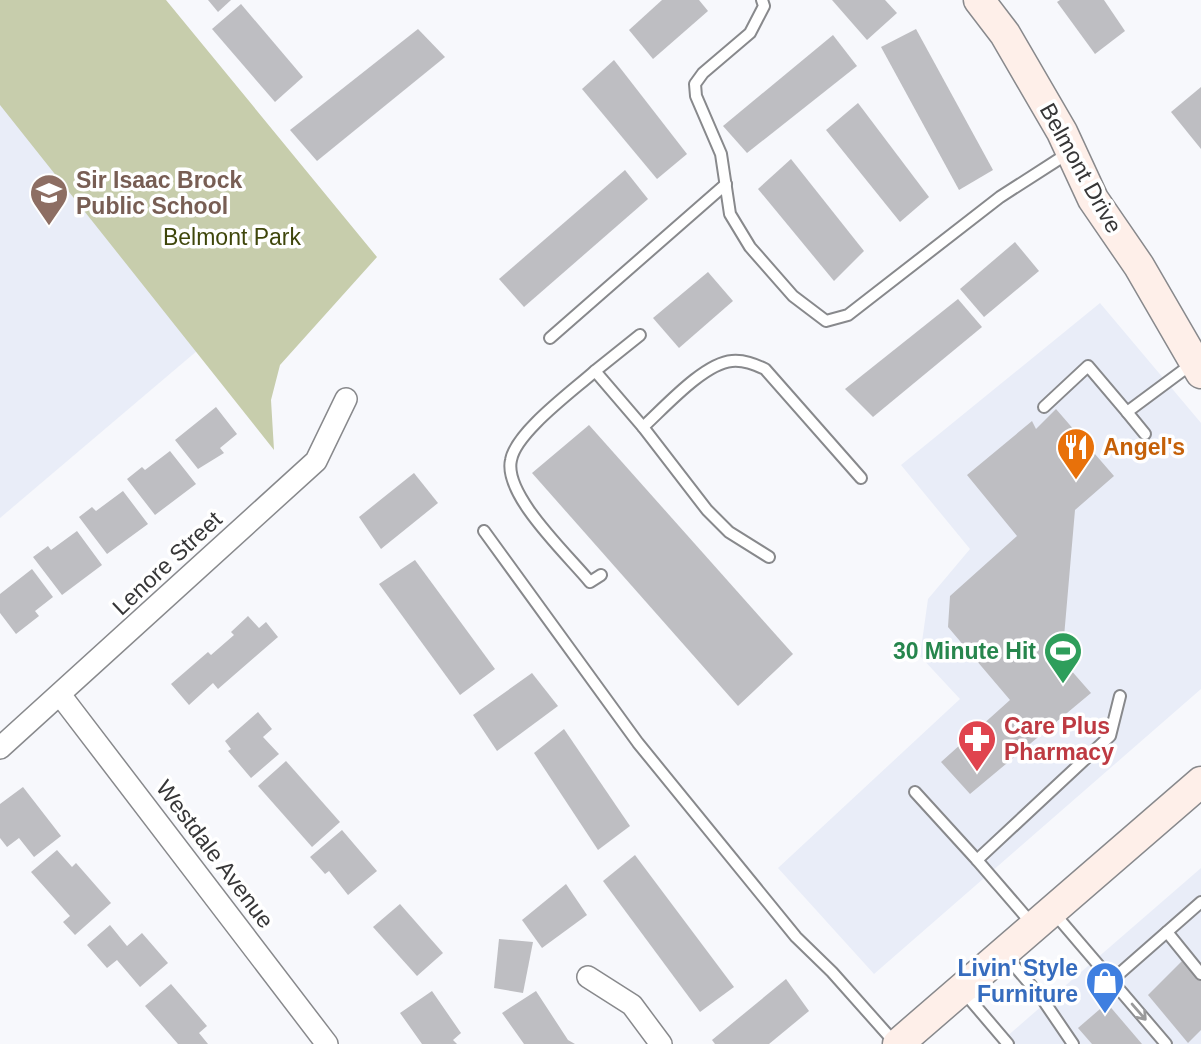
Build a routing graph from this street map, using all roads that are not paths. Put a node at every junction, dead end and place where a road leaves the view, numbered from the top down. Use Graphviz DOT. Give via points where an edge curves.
graph roads {
  1 [pos="762,0"];
  2 [pos="979,0"];
  3 [pos="1070,152"];
  4 [pos="726,184"];
  5 [pos="640,335"];
  6 [pos="550,338"];
  7 [pos="1197,368"];
  8 [pos="595,371"];
  9 [pos="346,399"];
  10 [pos="1044,407"];
  11 [pos="1127,412"];
  12 [pos="643,427"];
  13 [pos="1145,434"];
  14 [pos="861,478"];
  15 [pos="484,531"];
  16 [pos="769,557"];
  17 [pos="601,575"];
  18 [pos="61,696"];
  19 [pos="1120,696"];
  20 [pos="0,748"];
  21 [pos="1201,782"];
  22 [pos="915,792"];
  23 [pos="976,860"];
  24 [pos="1199,908"];
  25 [pos="1043,919"];
  26 [pos="1167,932"];
  27 [pos="1004,953"];
  28 [pos="1201,974"];
  29 [pos="588,976"];
  30 [pos="1111,981"];
  31 [pos="961,989"];
  32 [pos="327,1044"];
  33 [pos="661,1044"];
  34 [pos="897,1044"];
  35 [pos="1008,1044"];
  36 [pos="1073,1044"];
  37 [pos="1166,1044"];
  1 -- 4 [label="lane" via="764,6 750,33 695,84 699,107 721,154"];
  2 -- 3 [label="street, Belmont Drive" via="1005,34"];
  3 -- 4 [label="lane" via="1000,197 849,315 826,321 793,296 750,247 730,214"];
  3 -- 7 [label="street, Belmont Drive" via="1093,199 1139,266"];
  4 -- 6 [label="lane"];
  5 -- 8 [label="lane"];
  7 -- 11 [label="lane"];
  8 -- 12 [label="lane"];
  8 -- 17 [label="lane" via="529,431 511,457 510,473 516,493 590,582"];
  9 -- 18 [label="street, Lenore Street" via="316,461"];
  10 -- 11 [label="lane" via="1088,366"];
  11 -- 13 [label="lane"];
  12 -- 14 [label="lane" via="707,372 729,361 746,362 765,369"];
  12 -- 16 [label="lane" via="706,510 729,532"];
  15 -- 34 [label="lane" via="638,743 796,937"];
  18 -- 20 [label="street, Lenore Street"];
  18 -- 32 [label="street, Westdale Avenue"];
  19 -- 23 [label="lane" via="1110,736"];
  21 -- 25 [label="street"];
  22 -- 23 [label="lane"];
  23 -- 25 [label="lane"];
  24 -- 26 [label="lane"];
  25 -- 27 [label="street"];
  25 -- 30 [label="lane"];
  26 -- 28 [label="lane"];
  26 -- 30 [label="lane"];
  27 -- 31 [label="street"];
  27 -- 36 [label="lane"];
  29 -- 33 [label="street" via="632,1005"];
  30 -- 37 [label="lane, one-way"];
  31 -- 34 [label="street"];
  31 -- 35 [label="lane"];
}
